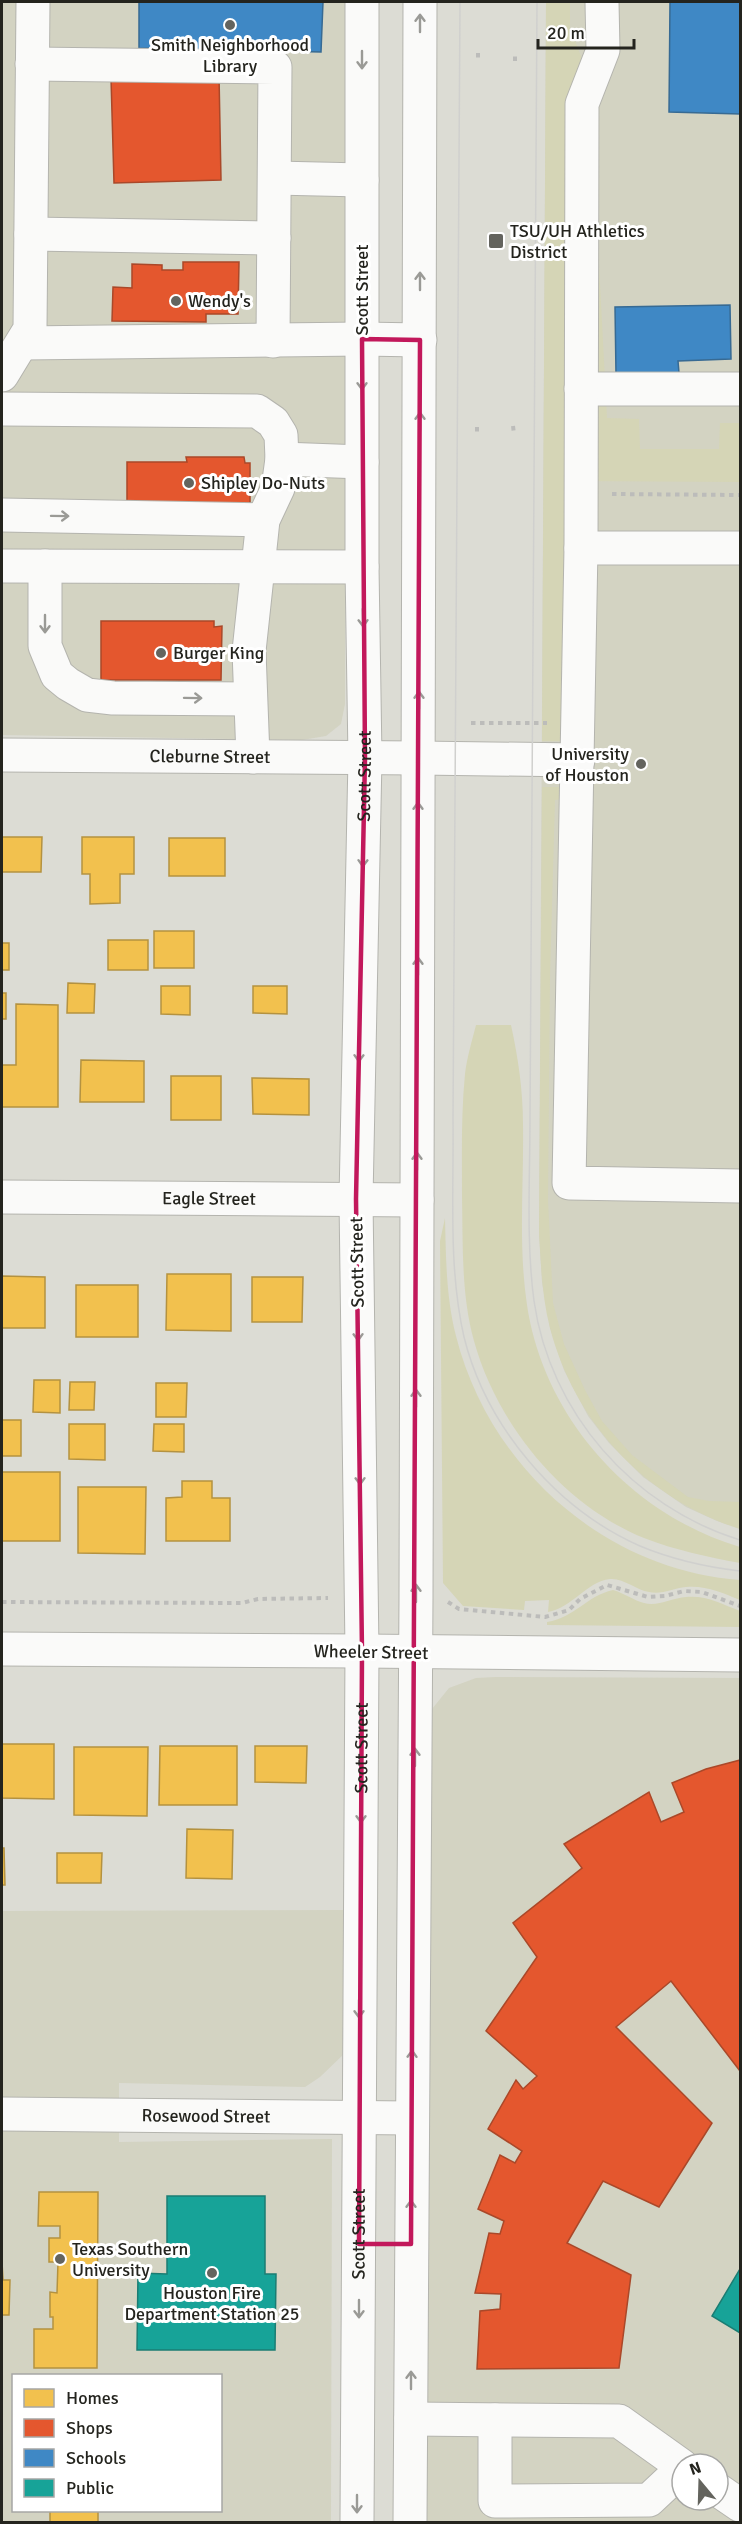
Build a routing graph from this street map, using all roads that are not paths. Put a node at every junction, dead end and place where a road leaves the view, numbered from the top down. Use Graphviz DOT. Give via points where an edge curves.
graph roads {
  1 [pos="33,2"];
  2 [pos="362,2"];
  3 [pos="420,2"];
  4 [pos="602,2"];
  5 [pos="32,64"];
  6 [pos="275,178"];
  7 [pos="362,180"];
  8 [pos="31,234"];
  9 [pos="274,238"];
  10 [pos="362,339"];
  11 [pos="420,340"];
  12 [pos="273,341"];
  13 [pos="23,343"];
  14 [pos="2,375"];
  15 [pos="581,389"];
  16 [pos="741,389"];
  17 [pos="2,409"];
  18 [pos="282,459"];
  19 [pos="362,462"];
  20 [pos="2,515"];
  21 [pos="263,520"];
  22 [pos="581,548"];
  23 [pos="741,548"];
  24 [pos="2,566"];
  25 [pos="45,566"];
  26 [pos="258,567"];
  27 [pos="362,567"];
  28 [pos="250,699"];
  29 [pos="2,755"];
  30 [pos="253,757"];
  31 [pos="365,758"];
  32 [pos="419,758"];
  33 [pos="578,760"];
  34 [pos="741,1186"];
  35 [pos="2,1197"];
  36 [pos="356,1199"];
  37 [pos="417,1200"];
  38 [pos="2,1649"];
  39 [pos="362,1651"];
  40 [pos="416,1652"];
  41 [pos="741,1655"];
  42 [pos="2,2114"];
  43 [pos="360,2117"];
  44 [pos="411,2118"];
  45 [pos="359,2244"];
  46 [pos="411,2244"];
  47 [pos="411,2419"];
  48 [pos="495,2420"];
  49 [pos="670,2459"];
  50 [pos="670,2480"];
  51 [pos="357,2523"];
  52 [pos="410,2523"];
  1 -- 5 [label="main road"];
  2 -- 7 [label="main road, Scott Street, one-way"];
  11 -- 3 [label="main road, one-way"];
  4 -- 15 [label="main road" via="603,50 582,105"];
  5 -- 6 [label="main road" via="275,67"];
  5 -- 8 [label="main road"];
  6 -- 7 [label="main road"];
  6 -- 9 [label="main road"];
  7 -- 10 [label="main road, Scott Street"];
  8 -- 9 [label="main road"];
  8 -- 13 [label="main road" via="30,329"];
  9 -- 12 [label="main road"];
  10 -- 11 [label="main road"];
  10 -- 12 [label="main road"];
  10 -- 19 [label="main road, Scott Street, one-way"];
  32 -- 11 [label="main road, one-way"];
  12 -- 13 [label="main road"];
  13 -- 14 [label="main road"];
  15 -- 16 [label="main road"];
  15 -- 22 [label="main road"];
  17 -- 18 [label="main road" via="256,411 273,422 281,435"];
  18 -- 19 [label="main road"];
  18 -- 21 [label="main road" via="278,488"];
  19 -- 27 [label="main road, Scott Street"];
  20 -- 21 [label="main road, one-way"];
  21 -- 26 [label="main road"];
  22 -- 23 [label="main road"];
  22 -- 33 [label="main road"];
  24 -- 25 [label="main road"];
  25 -- 26 [label="main road"];
  25 -- 28 [label="main road, one-way" via="45,646 57,675 68,684 87,695 113,698"];
  26 -- 27 [label="main road"];
  26 -- 28 [label="main road" via="249,651"];
  27 -- 31 [label="main road, Scott Street, one-way"];
  28 -- 30 [label="main road"];
  29 -- 30 [label="main road, Cleburne Street"];
  30 -- 31 [label="main road, Cleburne Street"];
  31 -- 32 [label="main road, Cleburne Street"];
  31 -- 36 [label="main road, Scott Street, one-way"];
  32 -- 33 [label="main road, Cleburne Street"];
  37 -- 32 [label="main road, one-way"];
  33 -- 34 [label="main road" via="569,1184"];
  35 -- 36 [label="main road, Eagle Street"];
  36 -- 37 [label="main road, Eagle Street"];
  36 -- 39 [label="main road, Scott Street, one-way"];
  40 -- 37 [label="main road, one-way"];
  38 -- 39 [label="main road, Wheeler Street"];
  39 -- 40 [label="main road, Wheeler Street"];
  39 -- 43 [label="main road, Scott Street, one-way"];
  40 -- 41 [label="main road, Wheeler Street"];
  44 -- 40 [label="main road, one-way"];
  42 -- 43 [label="main road, Rosewood Street"];
  43 -- 44 [label="main road, Rosewood Street"];
  43 -- 45 [label="main road, Scott Street"];
  46 -- 44 [label="main road, one-way"];
  45 -- 46 [label="main road"];
  45 -- 51 [label="main road, Scott Street, one-way"];
  47 -- 46 [label="main road, one-way"];
  47 -- 48 [label="main road"];
  47 -- 52 [label="main road"];
  48 -- 49 [label="main road" via="619,2421"];
  48 -- 50 [label="main road" via="495,2501 649,2500"];
}
